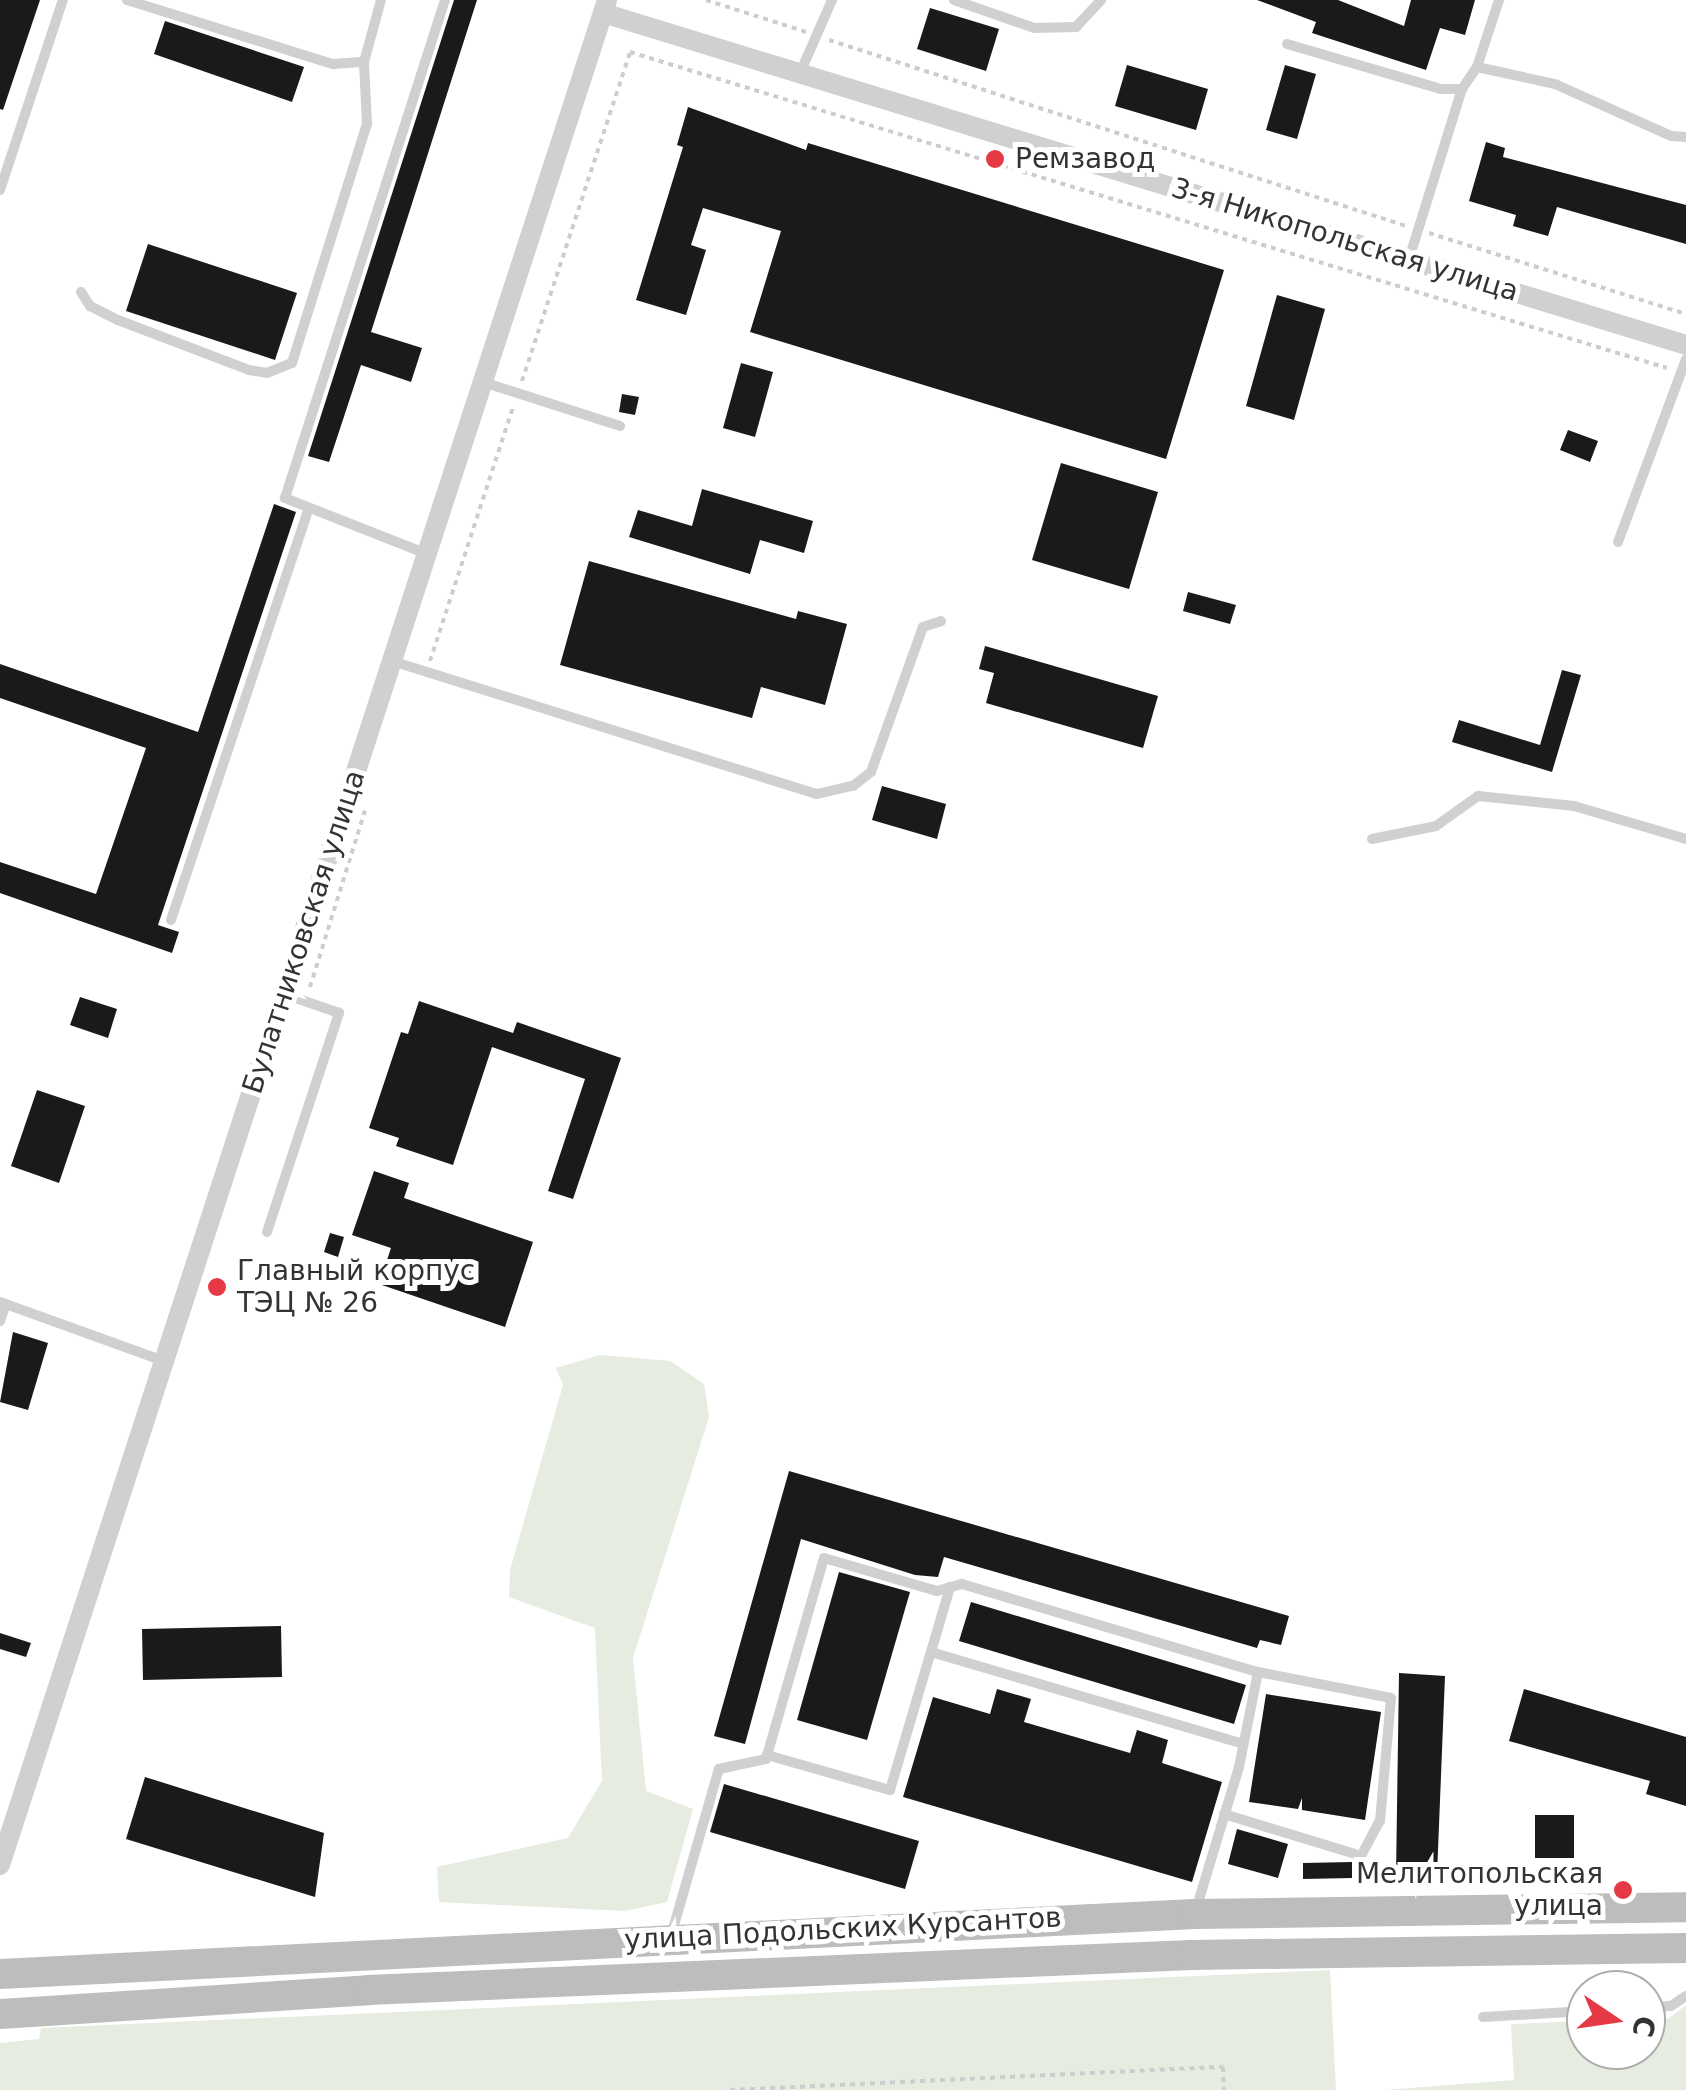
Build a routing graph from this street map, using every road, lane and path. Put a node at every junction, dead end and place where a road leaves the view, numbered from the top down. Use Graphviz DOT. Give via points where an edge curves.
graph roads {
  1 [pos="63,0"];
  2 [pos="128,0"];
  3 [pos="381,0"];
  4 [pos="445,0"];
  5 [pos="706,0"];
  6 [pos="832,0"];
  7 [pos="954,0"];
  8 [pos="1100,0"];
  9 [pos="1499,0"];
  10 [pos="605,6"];
  11 [pos="816,36"];
  12 [pos="1287,44"];
  13 [pos="364,62"];
  14 [pos="1477,67"];
  15 [pos="800,73"];
  16 [pos="1462,88"];
  17 [pos="1686,137"];
  18 [pos="0,190"];
  19 [pos="1419,230"];
  20 [pos="1409,260"];
  21 [pos="81,292"];
  22 [pos="1686,314"];
  23 [pos="1686,344"];
  24 [pos="1686,359"];
  25 [pos="1682,372"];
  26 [pos="482,382"];
  27 [pos="518,393"];
  28 [pos="620,426"];
  29 [pos="309,508"];
  30 [pos="1618,542"];
  31 [pos="427,554"];
  32 [pos="940,621"];
  33 [pos="392,661"];
  34 [pos="426,674"];
  35 [pos="1372,839"];
  36 [pos="1686,839"];
  37 [pos="171,920"];
  38 [pos="284,994"];
  39 [pos="267,1232"];
  40 [pos="3,1303"];
  41 [pos="0,1321"];
  42 [pos="164,1362"];
  43 [pos="950,1587"];
  44 [pos="930,1652"];
  45 [pos="1258,1672"];
  46 [pos="1243,1744"];
  47 [pos="767,1756"];
  48 [pos="1224,1814"];
  49 [pos="0,1865"];
  50 [pos="1683,1906"];
  51 [pos="1194,1914"];
  52 [pos="670,1936"];
  53 [pos="1686,1948"];
  54 [pos="0,1974"];
  55 [pos="1566,2012"];
  56 [pos="0,2014"];
  57 [pos="1483,2017"];
  58 [pos="730,2090"];
  59 [pos="1224,2090"];
  1 -- 18 [label="lane"];
  2 -- 13 [label="lane" via="334,64"];
  3 -- 13 [label="lane"];
  4 -- 29 [label="lane" via="284,498"];
  5 -- 11 [label="path"];
  6 -- 11 [label="lane"];
  7 -- 8 [label="lane" via="1034,28 1076,26"];
  9 -- 14 [label="lane"];
  10 -- 15 [label="street, 3-я Никопольская улица"];
  10 -- 26 [label="street, Булатниковская улица"];
  11 -- 15 [label="lane"];
  11 -- 19 [label="path"];
  12 -- 16 [label="lane" via="1441,89"];
  13 -- 21 [label="lane" via="368,124 292,363 267,373 249,370 118,320 90,306"];
  14 -- 16 [label="lane"];
  14 -- 17 [label="lane" via="1556,84 1670,136"];
  15 -- 20 [label="street, 3-я Никопольская улица"];
  16 -- 19 [label="lane"];
  19 -- 20 [label="lane"];
  19 -- 22 [label="path"];
  20 -- 23 [label="street, 3-я Никопольская улица"];
  24 -- 25 [label="lane"];
  25 -- 27 [label="path" via="630,52"];
  25 -- 30 [label="lane"];
  26 -- 27 [label="lane"];
  26 -- 31 [label="street, Булатниковская улица"];
  27 -- 28 [label="lane"];
  27 -- 34 [label="path"];
  29 -- 31 [label="lane"];
  29 -- 37 [label="lane"];
  31 -- 33 [label="street, Булатниковская улица"];
  32 -- 34 [label="lane" via="923,627 871,772 853,786 817,794"];
  33 -- 34 [label="lane"];
  33 -- 38 [label="street, Булатниковская улица"];
  35 -- 36 [label="lane" via="1436,826 1478,796 1574,806"];
  38 -- 39 [label="lane" via="339,1013"];
  38 -- 42 [label="street, Булатниковская улица"];
  40 -- 41 [label="lane"];
  40 -- 42 [label="lane"];
  42 -- 49 [label="street, Булатниковская улица"];
  43 -- 44 [label="lane"];
  43 -- 45 [label="lane" via="962,1584"];
  43 -- 47 [label="lane" via="938,1591 824,1558"];
  44 -- 46 [label="lane"];
  44 -- 47 [label="lane" via="890,1790"];
  45 -- 46 [label="lane"];
  45 -- 48 [label="lane" via="1391,1698 1380,1821 1360,1856"];
  46 -- 48 [label="lane"];
  47 -- 52 [label="lane" via="719,1769"];
  48 -- 51 [label="lane"];
  50 -- 51 [label="main road, улица Подольских Курсантов"];
  51 -- 52 [label="main road, улица Подольских Курсантов"];
  52 -- 54 [label="main road, улица Подольских Курсантов"];
  53 -- 56 [label="main road, улица Подольских Курсантов" via="1171,1955 408,1988"];
  55 -- 57 [label="lane"];
  58 -- 59 [label="path" via="1223,2067"];
}
